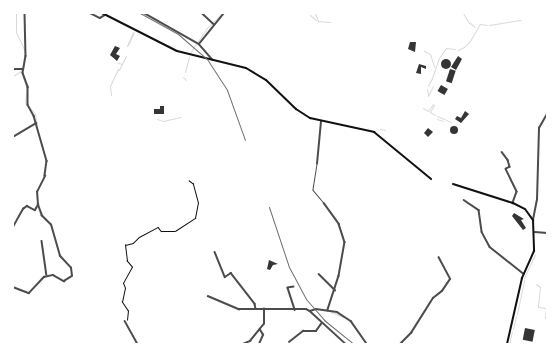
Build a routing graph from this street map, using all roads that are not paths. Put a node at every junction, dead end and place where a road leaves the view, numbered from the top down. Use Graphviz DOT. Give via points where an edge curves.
graph roads {
  1 [pos="25,13"];
  2 [pos="90,13"];
  3 [pos="102,13"];
  4 [pos="144,13"];
  5 [pos="202,13"];
  6 [pos="224,13"];
  7 [pos="105,15"];
  8 [pos="213,23"];
  9 [pos="197,44"];
  10 [pos="213,60"];
  11 [pos="13,69"];
  12 [pos="23,69"];
  13 [pos="547,114"];
  14 [pos="321,122"];
  15 [pos="36,123"];
  16 [pos="13,137"];
  17 [pos="502,152"];
  18 [pos="317,164"];
  19 [pos="431,179"];
  20 [pos="453,184"];
  21 [pos="464,200"];
  22 [pos="324,203"];
  23 [pos="513,203"];
  24 [pos="38,205"];
  25 [pos="533,220"];
  26 [pos="13,227"];
  27 [pos="535,233"];
  28 [pos="547,233"];
  29 [pos="42,241"];
  30 [pos="215,252"];
  31 [pos="439,258"];
  32 [pos="319,274"];
  33 [pos="524,274"];
  34 [pos="47,275"];
  35 [pos="13,287"];
  36 [pos="294,287"];
  37 [pos="335,290"];
  38 [pos="208,296"];
  39 [pos="256,309"];
  40 [pos="264,309"];
  41 [pos="295,310"];
  42 [pos="328,310"];
  43 [pos="310,311"];
  44 [pos="125,321"];
  45 [pos="321,324"];
  46 [pos="260,330"];
  47 [pos="342,341"];
  48 [pos="289,342"];
  49 [pos="138,344"];
  50 [pos="244,344"];
  51 [pos="259,344"];
  52 [pos="341,344"];
  53 [pos="346,344"];
  54 [pos="367,344"];
  55 [pos="400,344"];
  56 [pos="507,344"];
  1 -- 12 [label="street" via="26,56"];
  2 -- 7 [label="street" via="100,18"];
  3 -- 7 [label="main road"];
  4 -- 9 [label="street"];
  5 -- 8 [label="street"];
  6 -- 8 [label="street"];
  7 -- 10 [label="main road" via="177,51"];
  8 -- 9 [label="street"];
  9 -- 10 [label="street"];
  10 -- 14 [label="main road" via="241,65 261,76 296,110"];
  11 -- 12 [label="street"];
  12 -- 15 [label="street" via="28,89 28,105"];
  13 -- 25 [label="street" via="539,128 537,200"];
  14 -- 18 [label="street"];
  14 -- 19 [label="main road" via="374,132"];
  15 -- 16 [label="street"];
  15 -- 24 [label="street" via="47,161 45,176 38,192"];
  17 -- 23 [label="street" via="508,160 510,167 506,169 517,192"];
  18 -- 22 [label="lane" via="313,190"];
  20 -- 23 [label="main road" via="463,185"];
  21 -- 33 [label="street" via="479,210 482,232 490,247"];
  22 -- 37 [label="street" via="339,224 345,242"];
  23 -- 25 [label="main road" via="525,209"];
  24 -- 26 [label="street" via="35,210 27,206 23,209"];
  24 -- 34 [label="street" via="42,216 51,225 60,256 73,273 66,281"];
  25 -- 27 [label="main road"];
  27 -- 28 [label="street"];
  27 -- 33 [label="main road" via="534,251"];
  29 -- 34 [label="street"];
  30 -- 39 [label="street" via="225,277 231,273 255,304"];
  31 -- 55 [label="street" via="450,279 442,291 432,298 411,333"];
  32 -- 37 [label="street"];
  33 -- 56 [label="main road"];
  34 -- 35 [label="street" via="40,278 31,292"];
  36 -- 41 [label="street" via="288,288"];
  37 -- 42 [label="street"];
  38 -- 39 [label="street" via="235,308"];
  39 -- 40 [label="street"];
  40 -- 41 [label="street"];
  40 -- 46 [label="street" via="264,324"];
  41 -- 43 [label="street"];
  42 -- 43 [label="street"];
  42 -- 54 [label="street" via="351,321"];
  43 -- 45 [label="street"];
  44 -- 49 [label="street"];
  45 -- 47 [label="street"];
  45 -- 48 [label="street" via="316,331 303,331"];
  46 -- 50 [label="street"];
  46 -- 51 [label="street" via="263,335"];
  47 -- 52 [label="street"];
  47 -- 53 [label="street"];
}
